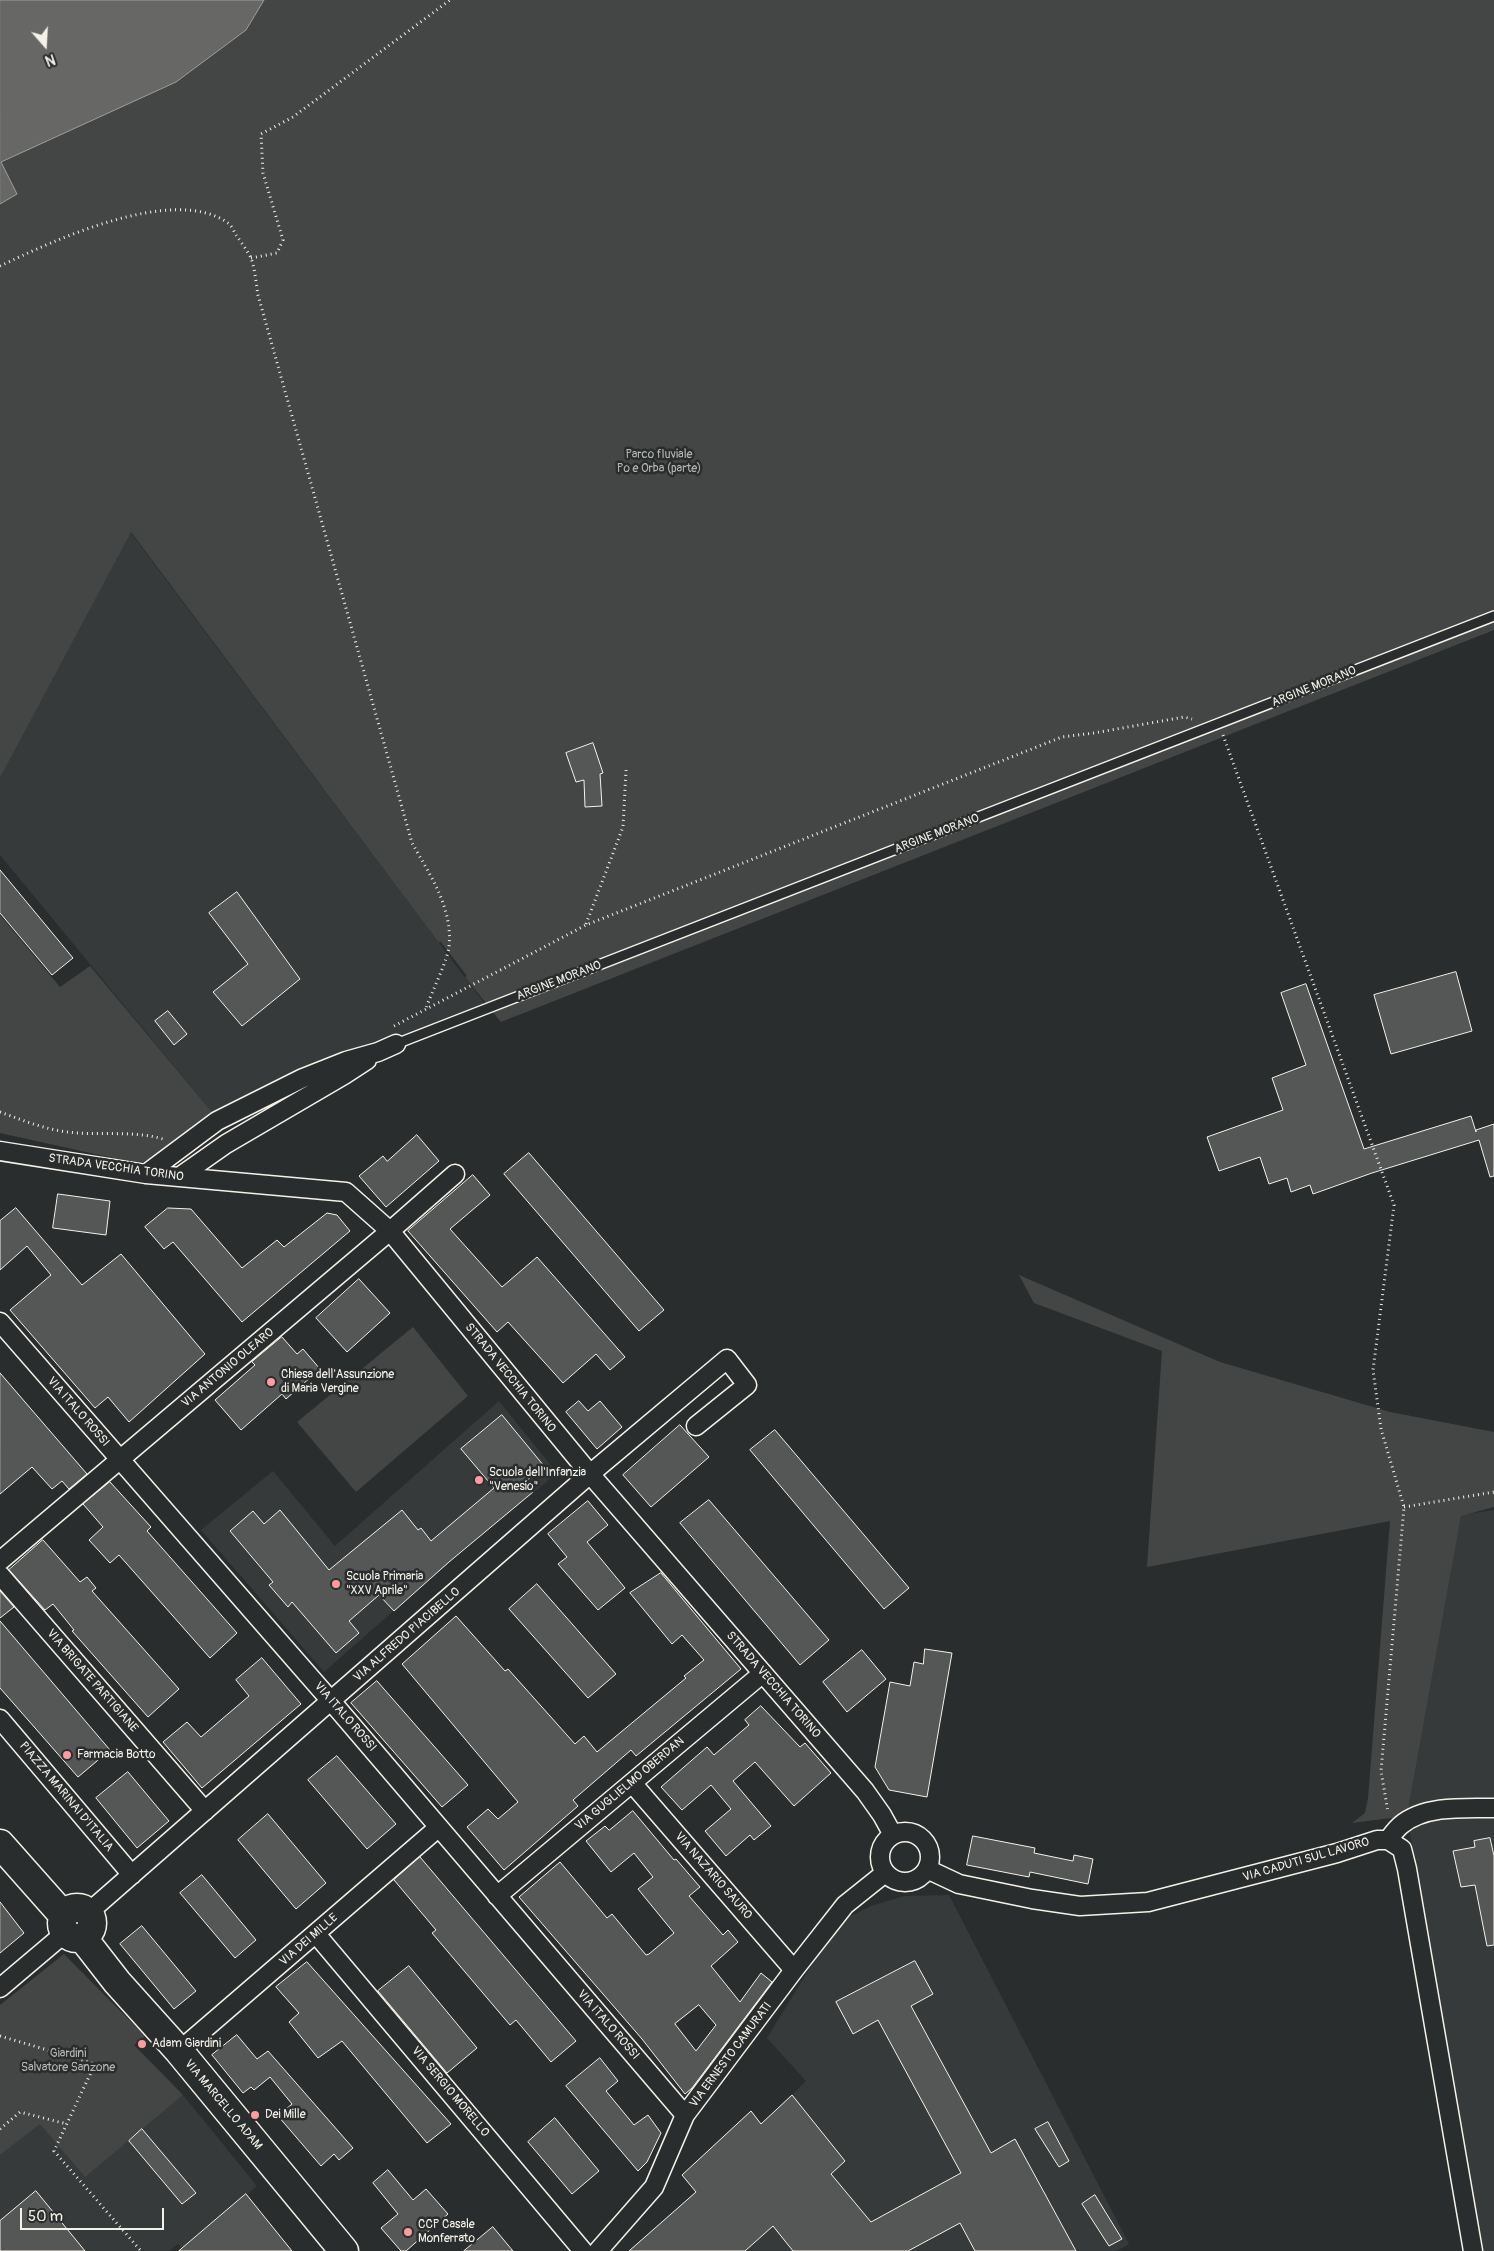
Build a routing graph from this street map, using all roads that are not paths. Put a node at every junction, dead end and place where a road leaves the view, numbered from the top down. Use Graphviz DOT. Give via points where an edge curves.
graph roads {
  1 [pos="1494,616"];
  2 [pos="396,1044"];
  3 [pos="378,1052"];
  4 [pos="0,1151"];
  5 [pos="146,1174"];
  6 [pos="455,1174"];
  7 [pos="179,1177"];
  8 [pos="390,1231"];
  9 [pos="0,1322"];
  10 [pos="696,1426"];
  11 [pos="119,1459"];
  12 [pos="590,1474"];
  13 [pos="0,1561"];
  14 [pos="0,1575"];
  15 [pos="763,1673"];
  16 [pos="331,1701"];
  17 [pos="0,1719"];
  18 [pos="632,1782"];
  19 [pos="1494,1808"];
  20 [pos="204,1811"];
  21 [pos="439,1827"];
  22 [pos="893,1835"];
  23 [pos="1388,1840"];
  24 [pos="0,1844"];
  25 [pos="927,1869"];
  26 [pos="885,1873"];
  27 [pos="132,1875"];
  28 [pos="497,1896"];
  29 [pos="75,1924"];
  30 [pos="316,1934"];
  31 [pos="794,1970"];
  32 [pos="0,1988"];
  33 [pos="179,2051"];
  34 [pos="686,2115"];
  35 [pos="344,2251"];
  36 [pos="583,2251"];
  37 [pos="598,2251"];
  38 [pos="1473,2251"];
  1 -- 2 [label="lane, ARGINE MORANO"];
  2 -- 3 [label="street, ARGINE MORANO"];
  3 -- 5 [label="street, ARGINE MORANO" via="346,1060 303,1078 217,1121"];
  3 -- 7 [label="street, ARGINE MORANO" via="344,1076 226,1144"];
  4 -- 5 [label="street, STRADA VECCHIA TORINO"];
  5 -- 7 [label="street, STRADA VECCHIA TORINO"];
  6 -- 8 [label="street, VIA ANTONIO OLEARO"];
  7 -- 8 [label="street, STRADA VECCHIA TORINO" via="346,1192"];
  8 -- 11 [label="street, VIA ANTONIO OLEARO"];
  8 -- 12 [label="street, STRADA VECCHIA TORINO"];
  9 -- 11 [label="street, VIA ITALO ROSSI"];
  10 -- 12 [label="street, VIA ALFREDO PIACIBELLO" via="747,1385 727,1359"];
  11 -- 13 [label="street, VIA ANTONIO OLEARO"];
  11 -- 16 [label="street, VIA ITALO ROSSI"];
  12 -- 15 [label="street, STRADA VECCHIA TORINO"];
  12 -- 16 [label="street, VIA ALFREDO PIACIBELLO"];
  14 -- 20 [label="street, VIA BRIGATE PARTIGIANE"];
  15 -- 18 [label="street, VIA GUGLIELMO OBERDAN"];
  15 -- 22 [label="street, STRADA VECCHIA TORINO" via="865,1791"];
  16 -- 20 [label="street, VIA ALFREDO PIACIBELLO"];
  16 -- 21 [label="street, VIA ITALO ROSSI"];
  17 -- 27 [label="street, PIAZZA MARINAI D'ITALIA"];
  18 -- 28 [label="street, VIA GUGLIELMO OBERDAN"];
  18 -- 31 [label="street, VIA NAZARIO SAURO"];
  19 -- 23 [label="street" via="1460,1808 1428,1813 1401,1824"];
  20 -- 27 [label="street, VIA ALFREDO PIACIBELLO"];
  21 -- 28 [label="street, VIA ITALO ROSSI"];
  21 -- 30 [label="street, VIA DEI MILLE"];
  22 -- 25 [label="street" via="909,1833 923,1840 930,1854"];
  22 -- 26 [label="street" via="880,1852"];
  23 -- 25 [label="street, VIA CADUTI SUL LAVORO" via="1370,1842 1148,1902 1115,1905 1080,1906 1032,1899 959,1884"];
  23 -- 38 [label="street" via="1402,1849 1407,1869"];
  24 -- 29 [label="main road, VIA MARCELLO ADAM"];
  25 -- 26 [label="street" via="915,1880 907,1882 899,1882"];
  26 -- 31 [label="street, VIA ERNESTO CAMURATI" via="845,1905"];
  27 -- 29 [label="street, VIA ALFREDO PIACIBELLO"];
  28 -- 34 [label="street, VIA ITALO ROSSI"];
  29 -- 32 [label="street, VIA ALFREDO PIACIBELLO"];
  29 -- 33 [label="main road, VIA MARCELLO ADAM" via="117,1982"];
  30 -- 33 [label="street, VIA DEI MILLE"];
  30 -- 36 [label="street, VIA SERGIO MORELLO"];
  31 -- 34 [label="street, VIA ERNESTO CAMURATI"];
  33 -- 35 [label="main road, VIA MARCELLO ADAM"];
  34 -- 37 [label="street, VIA ERNESTO CAMURATI" via="654,2187"];
}
